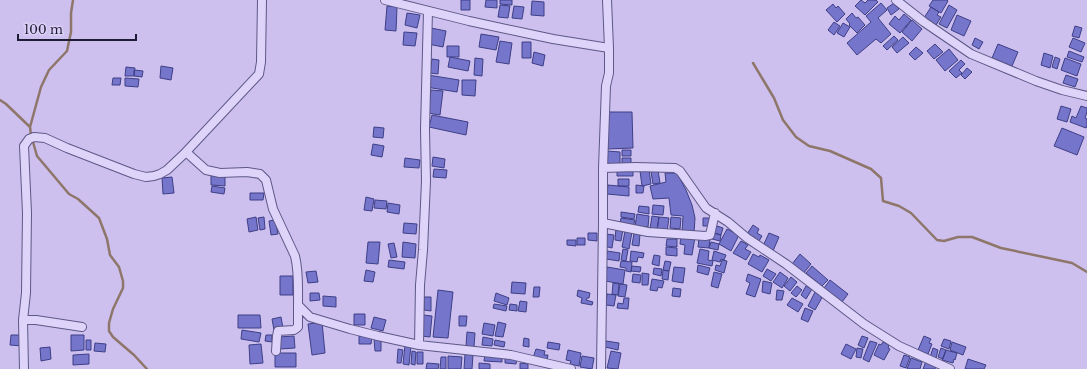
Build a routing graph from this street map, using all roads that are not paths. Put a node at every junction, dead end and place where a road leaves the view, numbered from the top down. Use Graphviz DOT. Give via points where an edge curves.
graph roads {
  1 [pos="262,0"];
  2 [pos="385,0"];
  3 [pos="607,0"];
  4 [pos="896,0"];
  5 [pos="428,11"];
  6 [pos="609,48"];
  7 [pos="1087,96"];
  8 [pos="186,152"];
  9 [pos="603,168"];
  10 [pos="714,213"];
  11 [pos="603,223"];
  12 [pos="298,305"];
  13 [pos="23,320"];
  14 [pos="82,327"];
  15 [pos="419,345"];
  16 [pos="276,351"];
  17 [pos="24,369"];
  18 [pos="571,369"];
  19 [pos="600,369"];
  20 [pos="950,369"];
  1 -- 8 [label="street" via="260,74"];
  2 -- 5 [label="street"];
  3 -- 6 [label="street"];
  4 -- 7 [label="street" via="971,54 1036,81"];
  5 -- 6 [label="street" via="537,36"];
  5 -- 15 [label="street" via="426,181"];
  6 -- 9 [label="street"];
  8 -- 12 [label="street" via="206,170 220,174 260,174 266,180 273,209 297,263"];
  8 -- 13 [label="street" via="167,170 146,177 45,138 29,139 24,146 27,212"];
  9 -- 10 [label="street" via="675,168 681,171 706,208"];
  9 -- 11 [label="street"];
  10 -- 11 [label="street" via="710,236 648,232"];
  10 -- 20 [label="street" via="864,324 900,346"];
  11 -- 19 [label="street"];
  12 -- 15 [label="street" via="310,317"];
  12 -- 16 [label="street" via="298,327 294,330 278,331"];
  13 -- 14 [label="street"];
  13 -- 17 [label="street"];
  15 -- 18 [label="street" via="511,355"];
}
